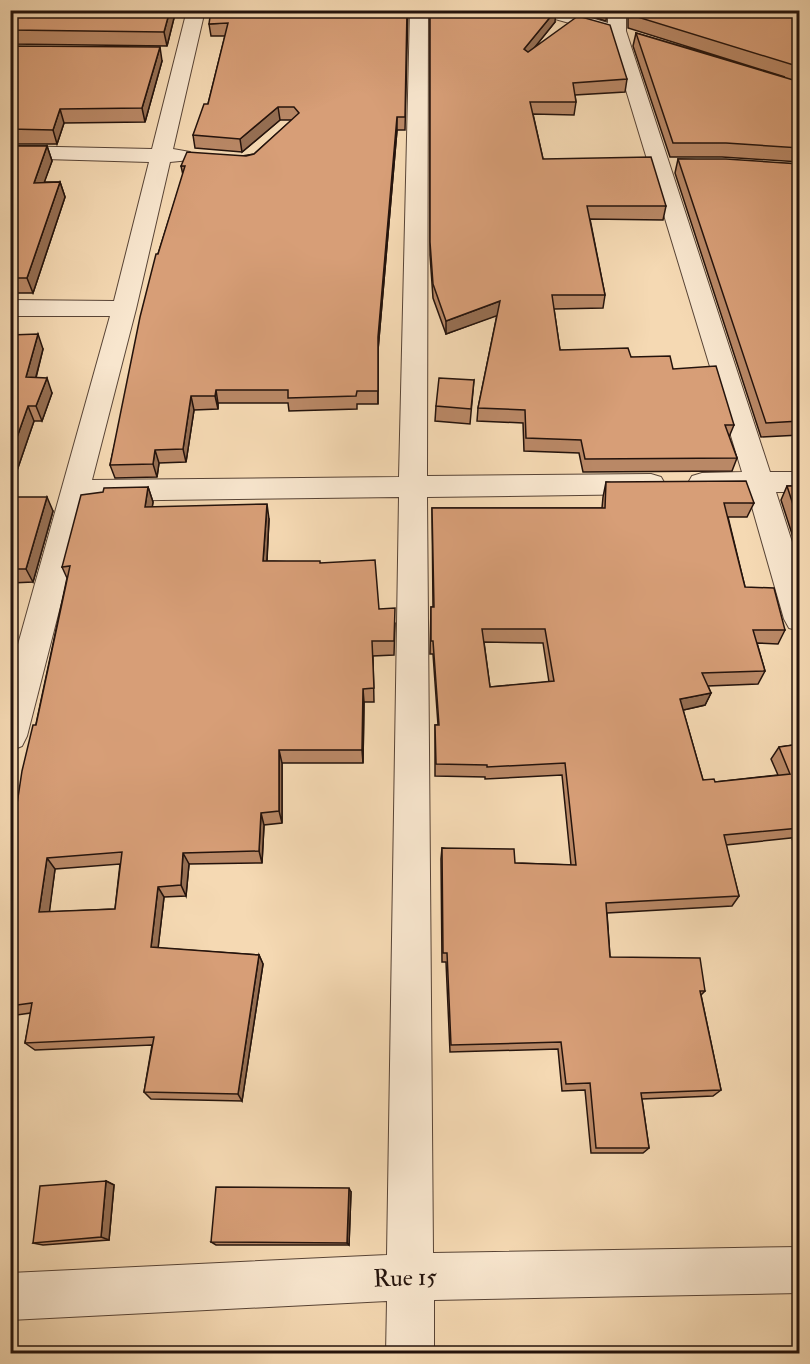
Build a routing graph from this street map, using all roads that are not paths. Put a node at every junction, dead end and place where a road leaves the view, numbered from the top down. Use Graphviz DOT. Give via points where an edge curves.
graph roads {
  1 [pos="196,10"];
  2 [pos="419,10"];
  3 [pos="543,10"];
  4 [pos="624,27"];
  5 [pos="10,152"];
  6 [pos="162,154"];
  7 [pos="205,158"];
  8 [pos="10,308"];
  9 [pos="124,309"];
  10 [pos="759,482"];
  11 [pos="800,482"];
  12 [pos="413,488"];
  13 [pos="74,491"];
  14 [pos="800,619"];
  15 [pos="10,736"];
  16 [pos="800,1270"];
  17 [pos="409,1277"];
  18 [pos="10,1296"];
  19 [pos="410,1353"];
  1 -- 6 [label="street" via="176,53"];
  2 -- 12 [label="street"];
  3 -- 4 [label="street"];
  4 -- 10 [label="street" via="670,165"];
  5 -- 6 [label="street"];
  6 -- 7 [label="street"];
  6 -- 9 [label="street"];
  8 -- 9 [label="street"];
  9 -- 13 [label="street"];
  10 -- 11 [label="street"];
  10 -- 12 [label="street"];
  10 -- 14 [label="street"];
  12 -- 13 [label="street"];
  12 -- 17 [label="street"];
  13 -- 15 [label="street"];
  16 -- 17 [label="street, Rue 15"];
  17 -- 18 [label="street, Rue 15"];
  17 -- 19 [label="street"];
}
